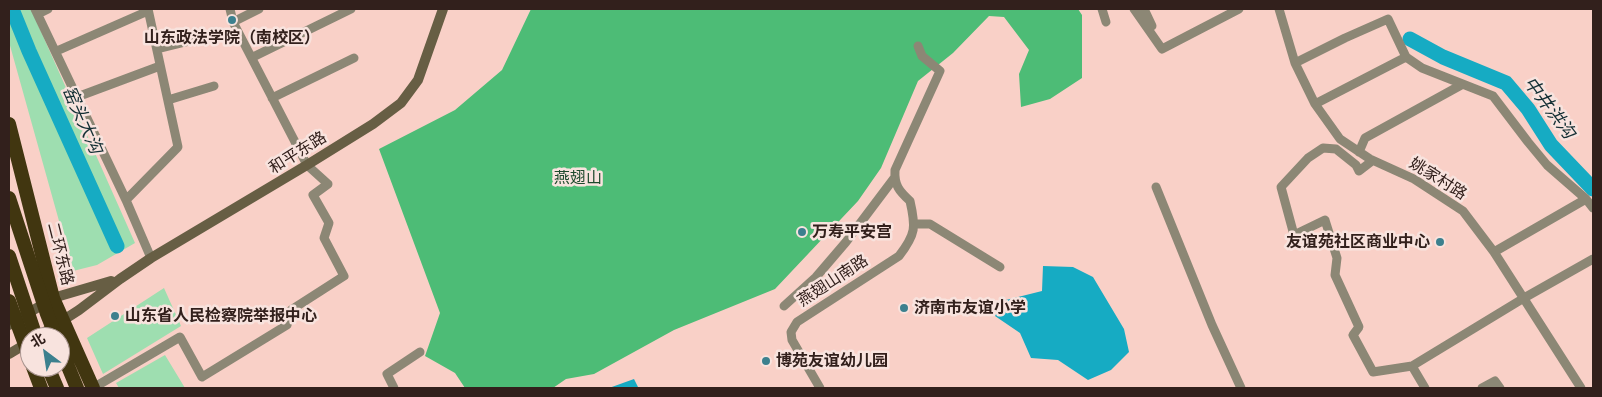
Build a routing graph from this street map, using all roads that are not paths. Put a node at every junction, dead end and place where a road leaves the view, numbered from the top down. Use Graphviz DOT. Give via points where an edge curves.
graph roads {
  1 [pos="230,9"];
  2 [pos="259,9"];
  3 [pos="351,9"];
  4 [pos="443,9"];
  5 [pos="1102,9"];
  6 [pos="1134,9"];
  7 [pos="1144,9"];
  8 [pos="1239,9"];
  9 [pos="1279,9"];
  10 [pos="41,10"];
  11 [pos="148,10"];
  12 [pos="233,22"];
  13 [pos="1106,22"];
  14 [pos="210,36"];
  15 [pos="918,46"];
  16 [pos="1162,48"];
  17 [pos="157,49"];
  18 [pos="59,50"];
  19 [pos="255,56"];
  20 [pos="1406,57"];
  21 [pos="354,58"];
  22 [pos="1295,63"];
  23 [pos="160,66"];
  24 [pos="1463,84"];
  25 [pos="214,86"];
  26 [pos="77,97"];
  27 [pos="272,98"];
  28 [pos="168,100"];
  29 [pos="1314,104"];
  30 [pos="9,124"];
  31 [pos="1359,152"];
  32 [pos="1372,161"];
  33 [pos="307,165"];
  34 [pos="894,177"];
  35 [pos="1156,188"];
  36 [pos="9,198"];
  37 [pos="1586,199"];
  38 [pos="126,200"];
  39 [pos="1593,208"];
  40 [pos="914,224"];
  41 [pos="1494,252"];
  42 [pos="9,256"];
  43 [pos="151,258"];
  44 [pos="1593,259"];
  45 [pos="1000,267"];
  46 [pos="120,279"];
  47 [pos="54,298"];
  48 [pos="1524,298"];
  49 [pos="9,301"];
  50 [pos="784,306"];
  51 [pos="64,320"];
  52 [pos="12,323"];
  53 [pos="28,327"];
  54 [pos="52,327"];
  55 [pos="53,327"];
  56 [pos="20,347"];
  57 [pos="420,352"];
  58 [pos="9,354"];
  59 [pos="1412,366"];
  60 [pos="70,371"];
  61 [pos="77,388"];
  62 [pos="93,388"];
  63 [pos="394,388"];
  64 [pos="820,388"];
  65 [pos="1241,388"];
  66 [pos="1425,388"];
  67 [pos="1482,388"];
  68 [pos="1500,388"];
  69 [pos="1581,388"];
  1 -- 12 [label="street"];
  2 -- 12 [label="street"];
  3 -- 19 [label="street"];
  4 -- 33 [label="main road, 和平东路" via="418,80 401,103"];
  5 -- 13 [label="street"];
  6 -- 16 [label="street"];
  7 -- 16 [label="street"];
  8 -- 16 [label="street"];
  9 -- 22 [label="street, 姚家村路"];
  10 -- 26 [label="street"];
  11 -- 17 [label="street"];
  11 -- 18 [label="street"];
  12 -- 27 [label="street"];
  14 -- 17 [label="street"];
  15 -- 34 [label="street" via="922,56 940,71"];
  17 -- 23 [label="street"];
  20 -- 22 [label="street" via="1388,19"];
  20 -- 24 [label="street" via="1422,68"];
  20 -- 29 [label="street"];
  21 -- 27 [label="street"];
  22 -- 29 [label="street, 姚家村路"];
  23 -- 26 [label="street"];
  23 -- 28 [label="street"];
  24 -- 31 [label="street" via="1365,138"];
  24 -- 37 [label="street" via="1493,96 1528,142"];
  25 -- 28 [label="street"];
  26 -- 38 [label="street"];
  27 -- 33 [label="street"];
  28 -- 38 [label="street" via="178,147"];
  29 -- 31 [label="street, 姚家村路" via="1340,139"];
  30 -- 47 [label="highway, 二环东路"];
  31 -- 32 [label="street, 姚家村路"];
  32 -- 41 [label="street, 姚家村路" via="1414,179 1463,211"];
  32 -- 59 [label="street" via="1359,171 1336,150 1323,148 1308,158 1282,187 1294,235 1325,220 1337,258 1335,275 1359,327 1353,335 1373,372"];
  33 -- 43 [label="main road, 和平东路"];
  33 -- 62 [label="street" via="328,184 313,195 329,223 324,238 344,276 291,310 287,325 202,377 180,337"];
  34 -- 40 [label="street, 燕翅山南路" via="900,192 910,200"];
  34 -- 50 [label="street" via="846,242"];
  35 -- 65 [label="street"];
  36 -- 54 [label="highway, bridge"];
  37 -- 39 [label="street"];
  37 -- 41 [label="street"];
  38 -- 43 [label="street"];
  40 -- 45 [label="street" via="930,224"];
  40 -- 64 [label="street, 燕翅山南路" via="910,242 899,256 797,322 791,332 792,340"];
  41 -- 48 [label="street, 姚家村路"];
  42 -- 53 [label="highway, bridge"];
  43 -- 46 [label="main road, 和平东路"];
  44 -- 48 [label="street"];
  46 -- 47 [label="main road, 和平东路"];
  46 -- 51 [label="main road, 和平东路"];
  47 -- 51 [label="highway, 二环东路"];
  47 -- 52 [label="main road, 和平东路"];
  48 -- 59 [label="street"];
  48 -- 69 [label="street, 姚家村路"];
  49 -- 52 [label="highway"];
  51 -- 55 [label="main road, 和平东路"];
  51 -- 62 [label="highway, 二环东路"];
  56 -- 58 [label="main road, 和平东路"];
  57 -- 63 [label="street" via="387,374"];
  59 -- 66 [label="street"];
  60 -- 61 [label="highway"];
  67 -- 68 [label="street" via="1495,381"];
}
